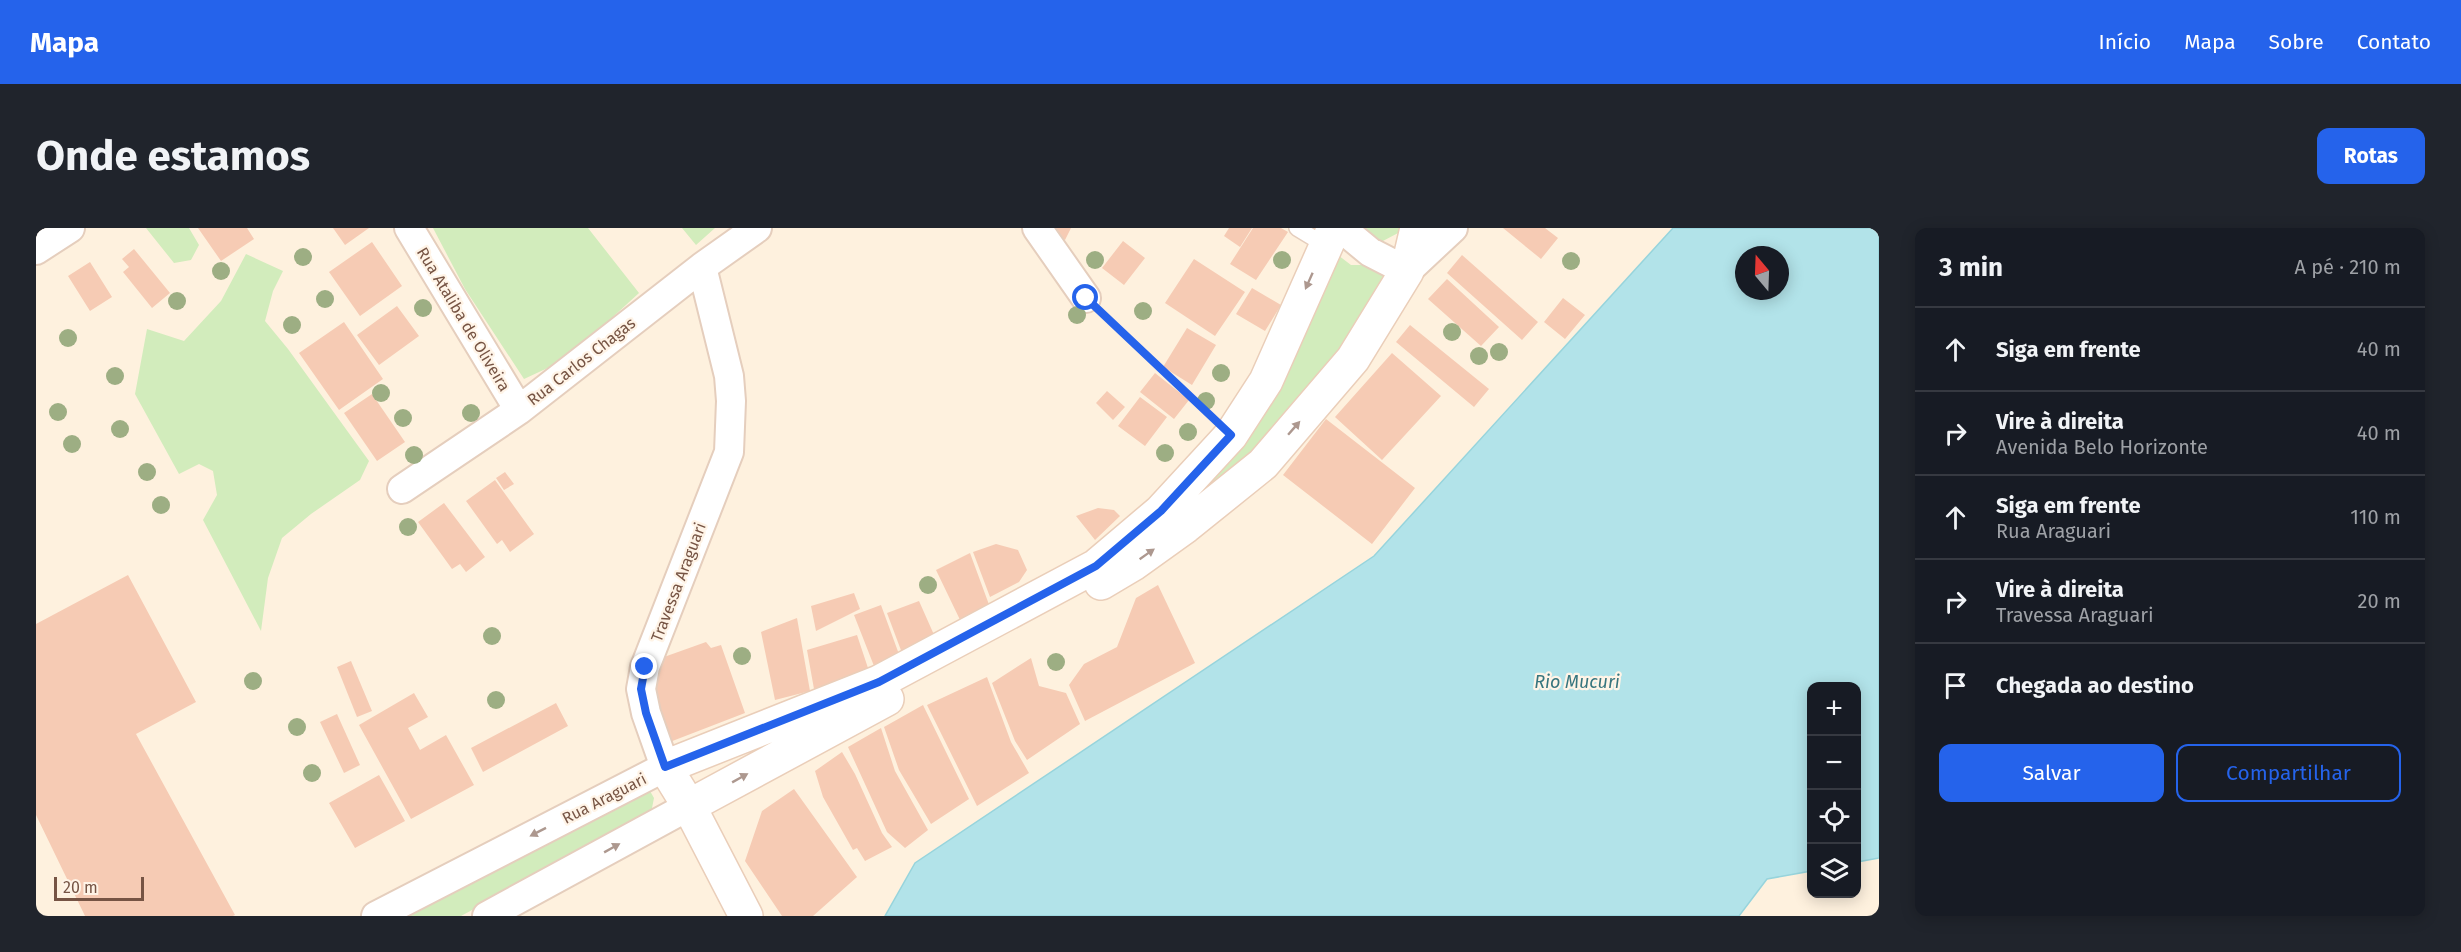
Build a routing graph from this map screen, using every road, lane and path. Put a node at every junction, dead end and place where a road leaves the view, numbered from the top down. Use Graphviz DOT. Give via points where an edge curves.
graph roads {
  1 [pos="70,228"];
  2 [pos="409,228"];
  3 [pos="757,228"];
  4 [pos="1037,228"];
  5 [pos="1297,228"];
  6 [pos="1417,228"];
  7 [pos="1453,228"];
  8 [pos="1333,234"];
  9 [pos="36,250"];
  10 [pos="702,267"];
  11 [pos="1407,271"];
  12 [pos="1086,298"];
  13 [pos="519,410"];
  14 [pos="1231,435"];
  15 [pos="402,489"];
  16 [pos="1097,575"];
  17 [pos="665,767"];
  18 [pos="689,806"];
  19 [pos="376,916"];
  20 [pos="487,916"];
  21 [pos="746,916"];
  1 -- 9 [label="street"];
  2 -- 13 [label="street, Rua Ataliba de Oliveira"];
  3 -- 10 [label="street, Rua Carlos Chagas"];
  4 -- 12 [label="street"];
  5 -- 8 [label="lane"];
  6 -- 11 [label="street"];
  7 -- 11 [label="street"];
  8 -- 11 [label="street"];
  8 -- 14 [label="street, one-way" via="1266,381"];
  10 -- 13 [label="street, Rua Carlos Chagas"];
  10 -- 17 [label="street, Travessa Araguari" via="729,376 729,452 645,667 641,689"];
  16 -- 11 [label="street, one-way" via="1133,564 1263,464 1353,359"];
  12 -- 14 [label="path"];
  13 -- 15 [label="street, Rua Carlos Chagas"];
  14 -- 16 [label="street"];
  16 -- 17 [label="street, Rua Araguari" via="879,682"];
  18 -- 16 [label="street, one-way" via="823,731 1034,624"];
  17 -- 18 [label="street, Travessa Araguari"];
  17 -- 19 [label="street, Rua Araguari, one-way"];
  20 -- 18 [label="street, one-way"];
  18 -- 21 [label="street, Travessa Araguari"];
}
